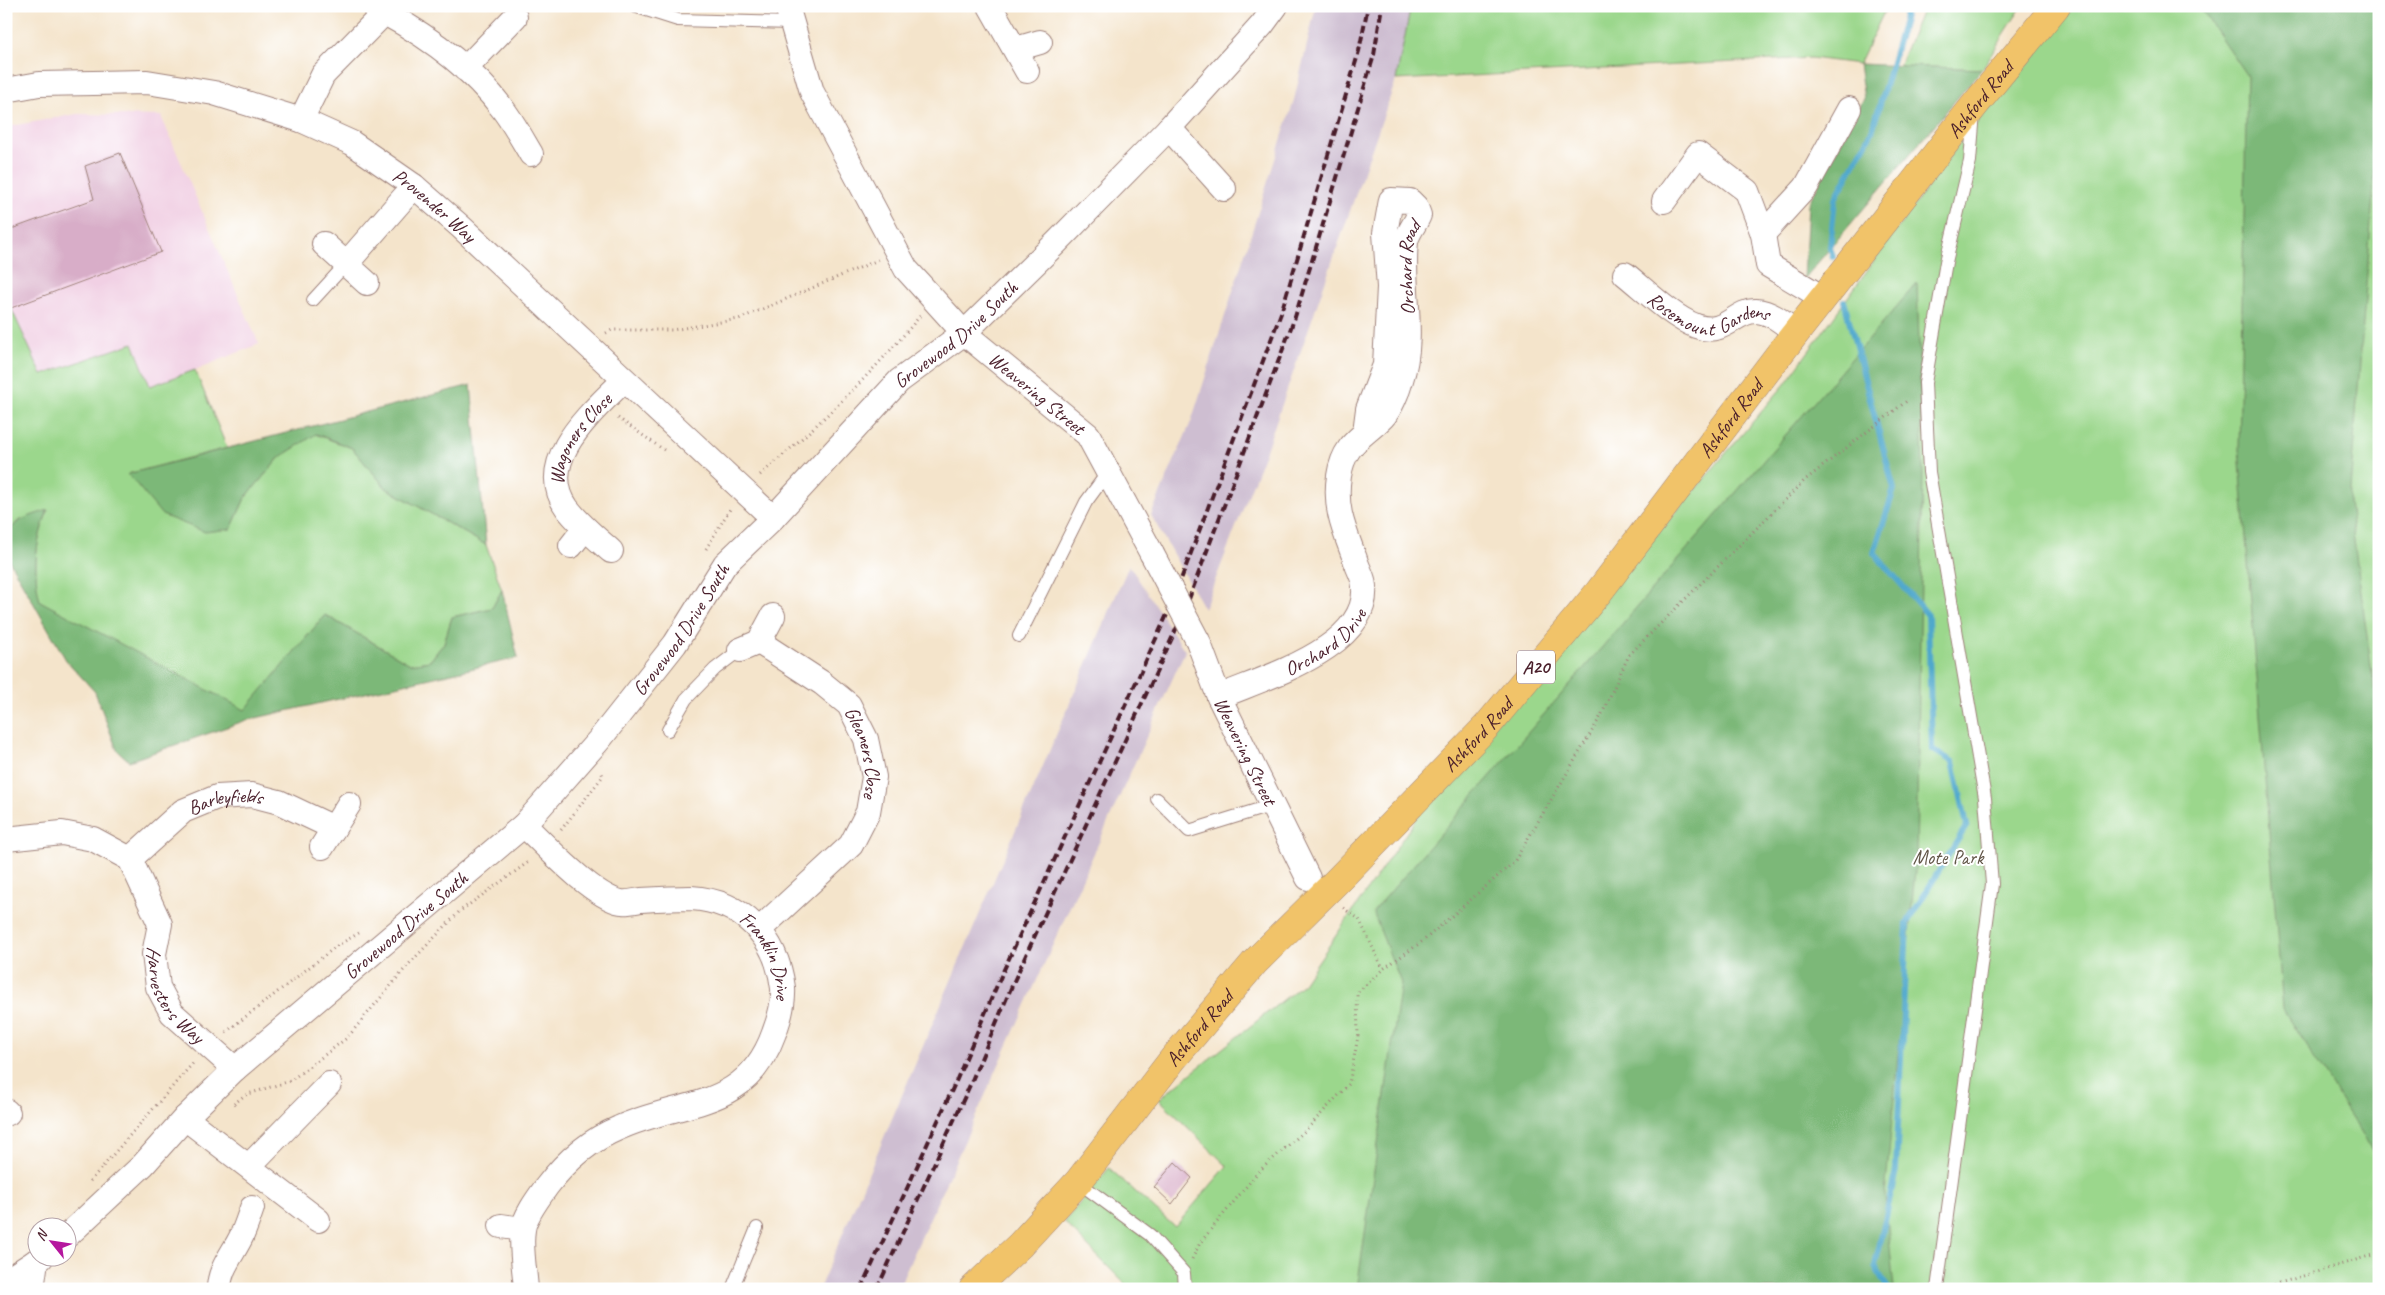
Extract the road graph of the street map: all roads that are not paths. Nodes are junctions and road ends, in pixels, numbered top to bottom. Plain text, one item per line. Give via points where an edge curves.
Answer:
1 (634, 6) edge
2 (990, 6) edge
3 (1276, 6) edge
4 (2056, 6) edge
5 (388, 10) edge
6 (789, 14) edge
7 (515, 17) dead end
8 (1040, 42) dead end
9 (1016, 49) junction
10 (465, 69) junction
11 (1027, 72) dead end
12 (6, 90) edge
13 (1974, 106) junction
14 (1850, 109) dead end
15 (301, 120) junction
16 (1169, 128) junction
17 (532, 154) dead end
18 (414, 186) junction
19 (1224, 188) dead end
20 (1664, 201) dead end
21 (1763, 234) junction
22 (324, 244) dead end
23 (346, 264) junction
24 (1625, 274) dead end
25 (367, 283) dead end
26 (1824, 298) junction
27 (313, 300) dead end
28 (964, 333) junction
29 (1796, 333) junction
30 (624, 380) junction
31 (1365, 432) junction
32 (1108, 472) junction
33 (773, 518) junction
34 (611, 551) dead end
35 (773, 616) dead end
36 (1019, 636) dead end
37 (749, 646) junction
38 (1219, 696) junction
39 (668, 730) dead end
40 (1157, 799) dead end
41 (349, 804) dead end
42 (1273, 805) junction
43 (524, 825) junction
44 (6, 839) edge
45 (130, 859) junction
46 (1308, 878) dead end
47 (760, 929) junction
48 (235, 1069) junction
49 (329, 1084) dead end
50 (186, 1118) junction
51 (249, 1166) junction
52 (1078, 1182) junction
53 (252, 1208) dead end
54 (318, 1220) dead end
55 (78, 1226) edge
56 (757, 1228) dead end
57 (28, 1266) edge
58 (36, 1268) edge
59 (6, 1278) edge
60 (32, 1289) edge
61 (219, 1289) edge
62 (526, 1289) edge
63 (732, 1289) edge
64 (973, 1289) edge
65 (1185, 1289) edge
66 (1937, 1289) edge

1 - 6 lane via 678,20
2 - 9 street
3 - 16 street, Grovewood Drive South
4 - 13 main road, Ashford Road / A20
5 - 10 street
5 - 15 street via 323,75
6 - 28 street, Weavering Street via 812,92 906,269
7 - 10 street
8 - 9 street
9 - 11 street
10 - 17 street via 502,108
12 - 15 street, Provender Way via 39,84 147,82 214,92
13 - 26 main road, Ashford Road / A20
13 - 66 lane via 1970,161 1946,262 1925,383 1929,472 1985,798 1992,884
14 - 21 street via 1806,187
15 - 18 street, Provender Way via 352,143
16 - 19 street
16 - 28 street, Grovewood Drive South
18 - 23 street
18 - 30 street, Provender Way
20 - 21 street via 1698,154 1747,192
21 - 26 street via 1768,265
22 - 23 street
23 - 25 street
23 - 27 lane
24 - 29 street, Rosemount Gardens via 1696,326 1714,329 1755,311 1779,319
26 - 29 main road, Ashford Road / A20
28 - 32 street, Weavering Street via 1088,435
28 - 33 street, Grovewood Drive South via 900,382
29 - 52 main road, Ashford Road / A20 via 1598,594 1487,726 1255,962 1173,1059
30 - 33 street, Provender Way
30 - 34 street, Wagoners Close via 587,418 564,448 557,468 558,486 578,537
31 - 31 street, Orchard Road via 1368,409 1385,365 1389,287 1385,233 1390,200 1410,201 1419,214 1406,240 1409,339 1401,381 1384,416
31 - 38 street, Orchard Drive via 1349,447 1340,467 1337,490 1338,516 1363,581 1362,604 1356,622 1337,641 1310,658
32 - 36 lane via 1086,502
32 - 38 street, Weavering Street, bridge via 1198,641
33 - 43 street, Grovewood Drive South via 725,564 675,644 593,747
35 - 37 street
37 - 39 lane via 716,669 686,699
37 - 47 street, Gleaners Close via 822,683 849,705 866,739 874,777 868,812 851,845
38 - 42 street, Weavering Street
40 - 42 lane via 1189,831
41 - 45 street, Barleyfields via 328,837 279,802 252,795 217,796 183,811
42 - 46 street, Weavering Street
43 - 47 street, Franklin Drive via 597,890 621,902 691,898 713,901
43 - 48 street, Grovewood Drive South
44 - 45 street via 62,833 93,839
45 - 48 street, Harvesters Way via 160,924 154,954 158,987 172,1013
47 - 62 street, Franklin Drive via 777,957 783,990 779,1018 769,1048 753,1074 715,1099 619,1128 587,1146 561,1168 512,1228
48 - 50 street, Grovewood Drive South
49 - 51 street
50 - 51 street
50 - 55 street, Grovewood Drive South via 143,1165
51 - 54 street
52 - 64 main road, Ashford Road / A20 via 1020,1245
52 - 65 lane via 1150,1235 1184,1273
53 - 61 street via 242,1235 227,1260
56 - 63 lane
57 - 59 street
58 - 60 street

